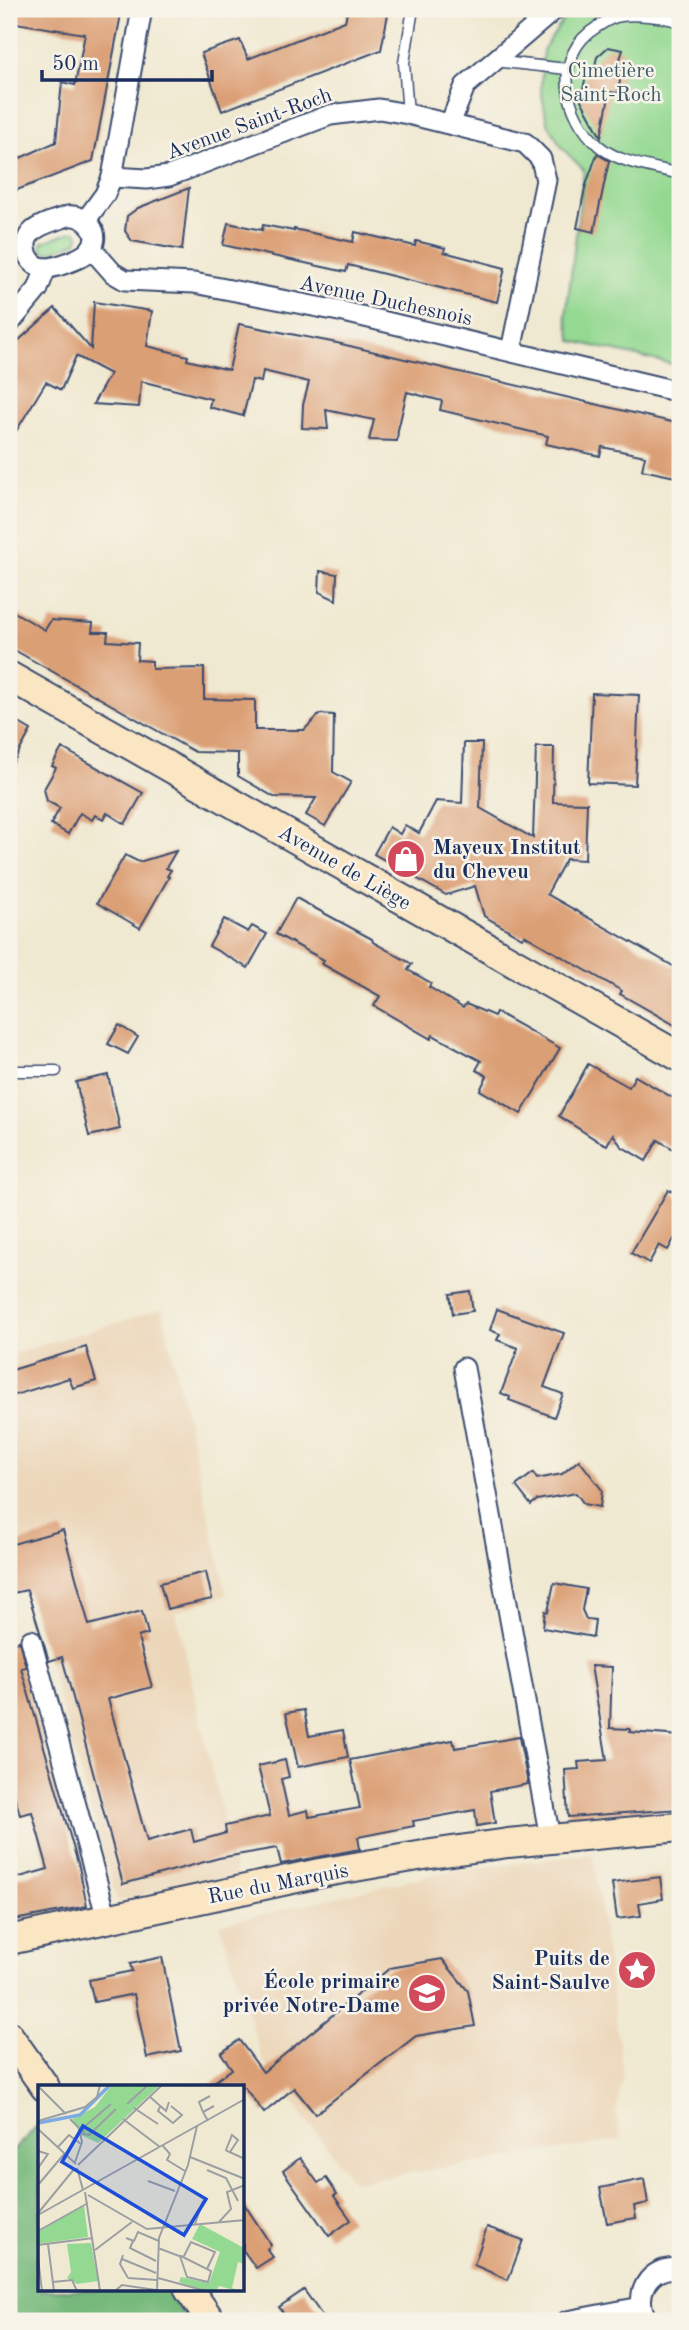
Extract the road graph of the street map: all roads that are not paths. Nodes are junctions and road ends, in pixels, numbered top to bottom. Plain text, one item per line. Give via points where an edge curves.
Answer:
1 (142, 9) edge
2 (413, 9) edge
3 (555, 9) edge
4 (680, 22) edge
5 (493, 61) junction
6 (567, 69) junction
7 (408, 114) junction
8 (450, 124) junction
9 (680, 174) edge
10 (112, 177) junction
11 (86, 220) junction
12 (17, 248) edge
13 (91, 248) junction
14 (46, 268) junction
15 (9, 324) edge
16 (511, 351) junction
17 (680, 392) edge
18 (9, 676) edge
19 (680, 1057) edge
20 (9, 1071) edge
21 (56, 1071) dead end
22 (464, 1368) dead end
23 (31, 1640) dead end
24 (680, 1827) edge
25 (550, 1838) junction
26 (107, 1919) junction
27 (9, 1940) edge
28 (9, 2036) edge
29 (44, 2085) edge
30 (680, 2269) edge
31 (190, 2292) edge
32 (644, 2314) edge
33 (211, 2321) edge
34 (567, 2321) edge

1 - 10 street
2 - 7 lane via 404,63
3 - 5 street
4 - 6 lane via 622,16 607,20 581,39
5 - 6 lane
5 - 8 street via 465,86
6 - 9 lane via 572,107 598,145 614,156
7 - 8 street, Avenue Saint-Roch
7 - 10 street, Avenue Saint-Roch via 344,112 169,176
8 - 16 street, Avenue Saint-Roch via 525,143 544,166 546,180
10 - 11 street
11 - 12 street via 72,216 39,227
11 - 13 street via 94,233
12 - 14 street
13 - 14 street via 82,256
13 - 16 street, Avenue Duchesnois via 125,280 194,283
14 - 15 street via 38,289
16 - 17 street, Avenue Duchesnois
18 - 19 main road, Avenue de Liège
20 - 21 lane
22 - 25 street
23 - 26 street
24 - 25 main road, Rue du Marquis
25 - 26 main road, Rue du Marquis via 320,1873
26 - 27 main road, Rue du Marquis
28 - 29 main road
30 - 32 street via 652,2276 642,2290
31 - 33 main road
32 - 34 street

